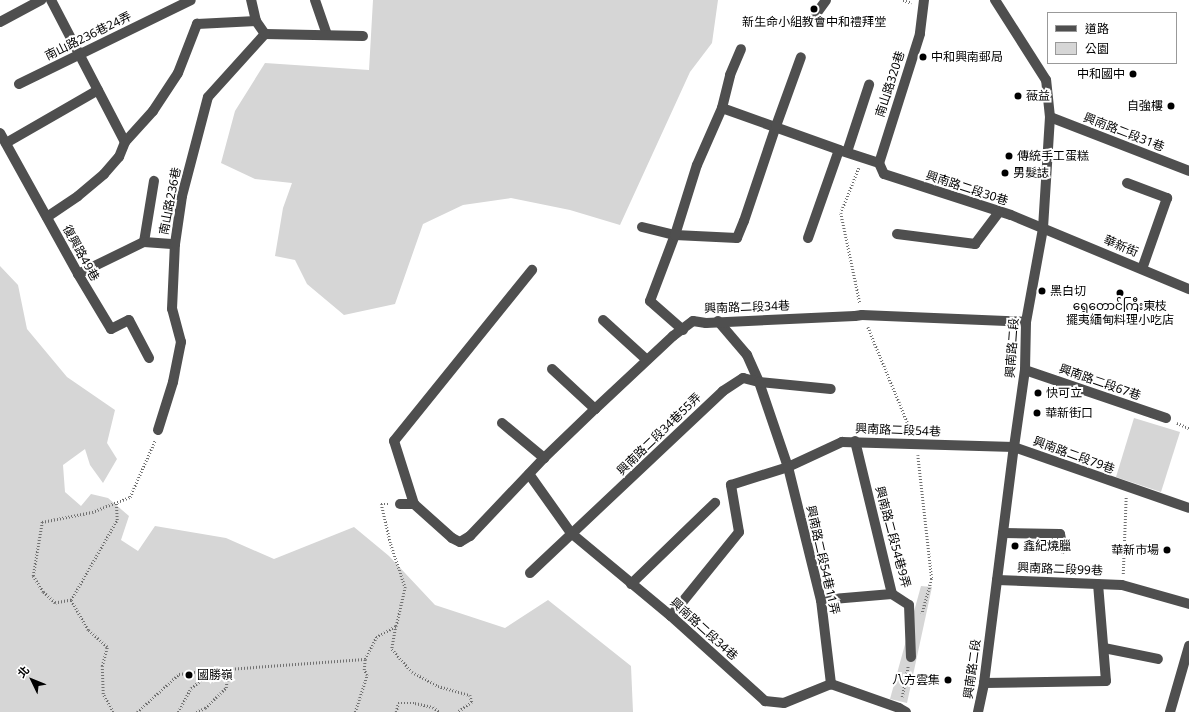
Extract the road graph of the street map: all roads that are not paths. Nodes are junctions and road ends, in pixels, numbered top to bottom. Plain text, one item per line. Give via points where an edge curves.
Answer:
1 (41, 0) edge
2 (51, 0) edge
3 (191, 0) edge
4 (250, 0) edge
5 (315, 0) edge
6 (826, 0) edge
7 (924, 0) edge
8 (995, 0) edge
9 (816, 14) dead end
10 (256, 21) junction
11 (0, 22) edge
12 (265, 34) junction
13 (327, 35) junction
14 (362, 36) dead end
15 (741, 49) dead end
16 (79, 54) junction
17 (801, 57) dead end
18 (19, 84) dead end
19 (869, 85) dead end
20 (98, 90) junction
21 (722, 108) junction
22 (1050, 117) junction
23 (776, 126) junction
24 (0, 133) edge
25 (125, 142) junction
26 (6, 143) junction
27 (843, 151) junction
28 (879, 162) junction
29 (1189, 171) edge
30 (154, 181) dead end
31 (1127, 183) dead end
32 (999, 212) junction
33 (47, 218) junction
34 (642, 227) dead end
35 (1043, 228) junction
36 (897, 234) dead end
37 (675, 235) junction
38 (808, 238) dead end
39 (144, 242) junction
40 (175, 244) junction
41 (1142, 269) junction
42 (532, 270) dead end
43 (78, 274) junction
44 (1189, 289) edge
45 (603, 320) dead end
46 (718, 321) junction
47 (1026, 322) junction
48 (683, 330) junction
49 (149, 358) dead end
50 (648, 360) junction
51 (552, 369) dead end
52 (1025, 370) junction
53 (759, 382) junction
54 (831, 389) dead end
55 (595, 409) junction
56 (1166, 418) dead end
57 (502, 423) dead end
58 (158, 430) road end
59 (856, 441) junction
60 (1014, 447) junction
61 (544, 458) junction
62 (788, 467) junction
63 (529, 474) junction
64 (715, 503) dead end
65 (400, 504) dead end
66 (414, 504) junction
67 (1189, 508) edge
68 (571, 533) junction
69 (1003, 533) junction
70 (1063, 549) dead end
71 (530, 573) dead end
72 (997, 580) junction
73 (631, 584) junction
74 (1098, 584) junction
75 (892, 594) junction
76 (821, 600) junction
77 (1189, 604) edge
78 (671, 616) junction
79 (1189, 646) edge
80 (1104, 648) junction
81 (911, 657) road end
82 (1158, 659) dead end
83 (984, 683) junction
84 (831, 684) junction
85 (903, 710) edge
86 (978, 712) edge
87 (1170, 712) edge

1 - 11 street
2 - 16 street
3 - 16 street, 南山路236巷24弄
4 - 10 street
5 - 13 street
6 - 9 street
7 - 28 street, 南山路320巷 via 920,34
8 - 22 street, 興南路二段 via 1046,80
10 - 12 street
10 - 25 street via 197,24 178,73 153,111
12 - 13 street
12 - 40 street, 南山路236巷 via 208,97 182,196
13 - 14 street
15 - 21 street via 730,75
16 - 18 street, 南山路236巷24弄
16 - 20 street
17 - 23 street
19 - 27 street
20 - 25 street
20 - 26 street
21 - 23 street
21 - 37 street via 697,165
22 - 29 street, 興南路二段31巷
22 - 35 street, 興南路二段
23 - 27 street
23 - 37 street via 737,238
24 - 26 street, 復興路49巷
25 - 33 street via 119,157 104,174
26 - 33 street, 復興路49巷
27 - 28 street
27 - 38 street
28 - 32 street, 興南路二段30巷 via 884,174
30 - 39 street
31 - 41 street via 1167,198
32 - 35 street, 興南路二段30巷
32 - 36 street via 975,244
33 - 43 street, 復興路49巷
34 - 37 street
35 - 41 street, 華新街
35 - 47 street, 興南路二段
37 - 48 street via 650,301
39 - 40 street
39 - 43 street
40 - 58 street, 南山路236巷 via 172,309 181,342 173,382
41 - 44 street, 華新街
42 - 66 street via 394,441
43 - 49 street, 復興路49巷 via 111,329 129,320
45 - 50 street
46 - 47 street, 興南路二段34巷 via 862,314
46 - 48 street, 興南路二段34巷 via 693,322
46 - 53 street, 興南路二段54巷11弄 via 747,355
47 - 52 street, 興南路二段
48 - 50 street, 興南路二段34巷
50 - 55 street, 興南路二段34巷
51 - 55 street
52 - 56 street, 興南路二段67巷
52 - 60 street, 興南路二段
53 - 54 street, 興南路二段34巷55弄
53 - 62 street, 興南路二段54巷11弄
53 - 68 street, 興南路二段34巷55弄 via 743,378 723,391
55 - 61 street, 興南路二段34巷
57 - 61 street
59 - 60 street, 興南路二段54巷
59 - 62 street, 興南路二段54巷 via 842,442
59 - 75 street, 興南路二段54巷9弄
60 - 67 street, 興南路二段79巷
60 - 69 street, 興南路二段
61 - 63 street, 興南路二段34巷
62 - 76 street, 興南路二段54巷11弄
62 - 78 street, 興南路二段54巷 via 731,485 739,532
63 - 66 street, 興南路二段34巷 via 470,536 460,542 452,538
63 - 68 street, 興南路二段34巷
64 - 73 street
65 - 66 street
68 - 71 street, 興南路二段34巷55弄
68 - 73 street, 興南路二段34巷
69 - 70 street via 1060,534
69 - 72 street, 興南路二段
72 - 74 street, 興南路二段99巷
72 - 83 street, 興南路二段
73 - 78 street, 興南路二段34巷
74 - 77 street, 興南路二段99巷 via 1122,585
74 - 80 street
75 - 76 street
75 - 81 street, 興南路二段54巷9弄 via 909,605
76 - 84 street, 興南路二段54巷11弄
78 - 84 street, 興南路二段34巷 via 765,701 784,703
79 - 87 street
80 - 82 street
80 - 83 street via 1106,681
83 - 86 street, 興南路二段
84 - 85 street

